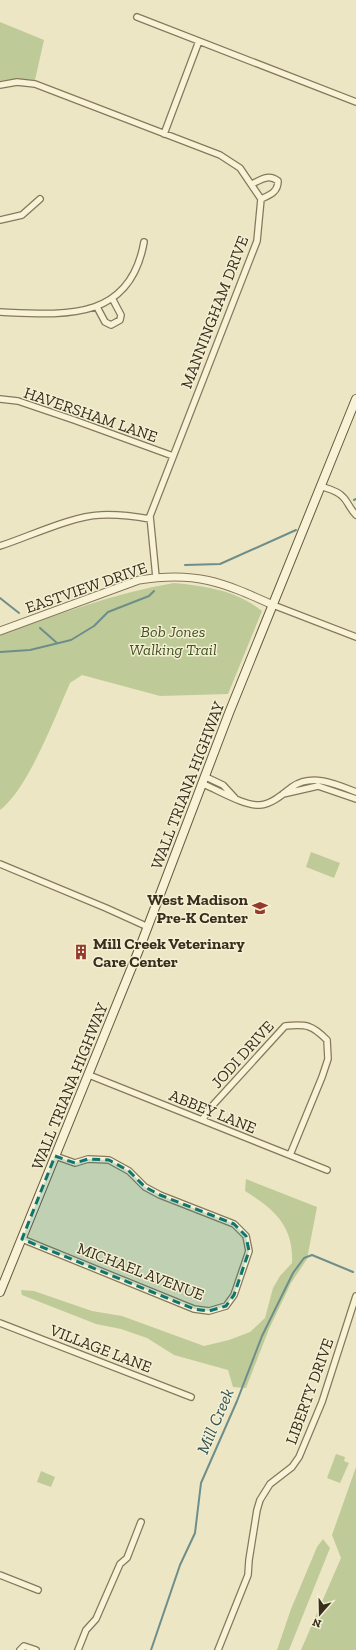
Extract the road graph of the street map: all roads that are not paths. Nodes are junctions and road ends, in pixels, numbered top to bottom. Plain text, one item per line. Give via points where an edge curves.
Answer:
1 (137, 17) dead end
2 (199, 41) junction
3 (0, 85) edge
4 (356, 102) edge
5 (164, 134) junction
6 (252, 184) junction
7 (261, 199) junction
8 (40, 200) dead end
9 (0, 220) edge
10 (144, 242) dead end
11 (112, 298) junction
12 (97, 307) junction
13 (0, 312) edge
14 (0, 399) edge
15 (356, 399) edge
16 (172, 456) junction
17 (320, 486) junction
18 (356, 515) edge
19 (150, 519) junction
20 (0, 546) edge
21 (156, 577) junction
22 (273, 605) junction
23 (0, 631) edge
24 (356, 636) edge
25 (204, 780) junction
26 (356, 792) edge
27 (283, 794) junction
28 (356, 799) edge
29 (0, 864) edge
30 (148, 927) junction
31 (89, 1075) junction
32 (202, 1120) junction
33 (290, 1155) junction
34 (55, 1156) junction
35 (327, 1170) dead end
36 (22, 1239) junction
37 (0, 1292) edge
38 (356, 1296) edge
39 (0, 1323) edge
40 (191, 1397) dead end
41 (141, 1522) dead end
42 (0, 1575) edge
43 (38, 1590) dead end
44 (20, 1650) edge
45 (36, 1650) edge
46 (78, 1650) edge
47 (218, 1650) edge

1 - 2 street
2 - 4 street
2 - 5 street
3 - 5 street via 17,82 35,84
5 - 6 street via 220,155 240,168
6 - 7 street
6 - 7 street via 267,177 278,181 278,187 274,192
7 - 16 street, MANNINGHAM DRIVE via 257,241
8 - 9 street via 22,215
10 - 11 street via 140,262 131,280
11 - 12 street
11 - 12 street via 121,315 116,323 111,325 105,322
12 - 13 street via 67,313
14 - 16 street, HAVERSHAM LANE via 18,402 74,420
15 - 17 main road, WALL TRIANA HIGHWAY
16 - 19 street, MANNINGHAM DRIVE
17 - 18 street via 336,491
17 - 22 main road, WALL TRIANA HIGHWAY
19 - 20 street via 118,515 81,518
19 - 21 street, MANNINGHAM DRIVE
21 - 22 street, EASTVIEW DRIVE via 176,575 210,579
21 - 23 street, EASTVIEW DRIVE via 139,580
22 - 24 street
22 - 25 main road, WALL TRIANA HIGHWAY
25 - 27 street via 224,785 236,798 250,804 261,805
25 - 30 main road, WALL TRIANA HIGHWAY
26 - 27 street via 320,780 293,786
27 - 28 street via 318,786
29 - 30 street
30 - 31 main road, WALL TRIANA HIGHWAY
31 - 32 street, ABBEY LANE
31 - 34 main road, WALL TRIANA HIGHWAY
32 - 33 street, ABBEY LANE
32 - 33 street, JODI DRIVE via 285,1026 300,1024 315,1028 327,1040 328,1058
33 - 35 street, ABBEY LANE
34 - 36 main road, WALL TRIANA HIGHWAY
34 - 36 street, MICHAEL AVENUE via 75,1163 88,1159 109,1160 129,1171 146,1187 160,1195 234,1224 246,1236 249,1251 234,1295 226,1306 209,1311 194,1309
36 - 37 main road, WALL TRIANA HIGHWAY
38 - 47 street, LIBERTY DRIVE via 322,1402 299,1457 292,1467 270,1484 260,1500 248,1575
39 - 40 street, VILLAGE LANE
41 - 46 street via 127,1558 120,1564 96,1619 86,1630
42 - 43 street
44 - 45 street via 24,1646

